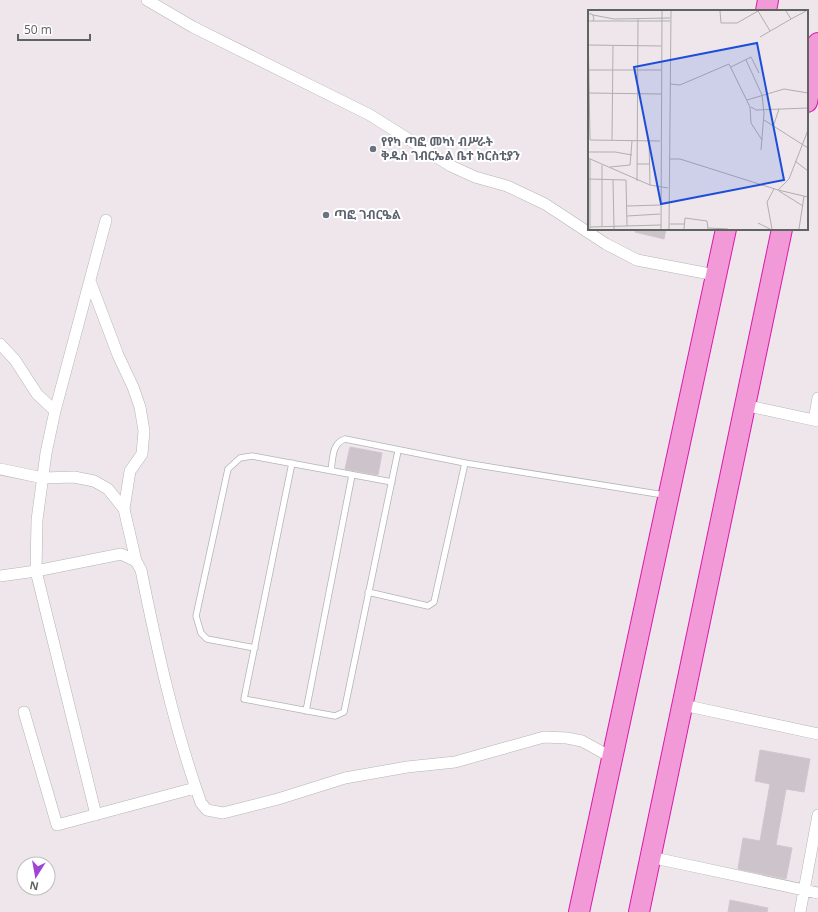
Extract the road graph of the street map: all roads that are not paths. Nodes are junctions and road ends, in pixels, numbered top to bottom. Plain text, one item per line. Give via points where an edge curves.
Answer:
1 (147, 0) edge
2 (768, 0) edge
3 (766, 10) edge
4 (818, 44) edge
5 (808, 97) edge
6 (808, 106) edge
7 (818, 109) edge
8 (106, 220) dead end
9 (726, 230) edge
10 (782, 230) edge
11 (715, 275) junction
12 (90, 281) junction
13 (2, 351) edge
14 (818, 398) edge
15 (744, 405) junction
16 (55, 411) junction
17 (816, 421) edge
18 (398, 450) junction
19 (292, 463) junction
20 (465, 463) junction
21 (0, 469) edge
22 (331, 470) junction
23 (352, 475) junction
24 (43, 478) junction
25 (392, 482) junction
26 (668, 496) junction
27 (124, 509) junction
28 (136, 561) junction
29 (36, 571) junction
30 (0, 576) edge
31 (368, 592) junction
32 (255, 648) junction
33 (683, 705) junction
34 (24, 712) dead end
35 (306, 712) junction
36 (818, 734) edge
37 (611, 758) junction
38 (195, 788) junction
39 (96, 815) junction
40 (818, 815) edge
41 (650, 858) junction
42 (804, 890) junction
43 (818, 893) edge
44 (579, 912) edge
45 (639, 912) edge
46 (800, 912) edge

1 - 11 street via 193,28 370,115 451,166 475,177 507,186 545,204 606,244 637,260
2 - 3 highway
4 - 5 highway
6 - 7 street
8 - 12 street
9 - 11 highway
10 - 15 highway
11 - 26 highway
12 - 16 street
12 - 27 street via 133,387 144,431 142,454 130,471
13 - 16 street via 15,360 37,394
14 - 17 street
15 - 17 street
15 - 33 highway
16 - 24 street
18 - 20 lane
18 - 22 lane via 345,438 339,440 335,446
18 - 25 lane
19 - 22 lane
19 - 32 lane
19 - 32 lane via 252,456 240,458 228,469 196,616 201,633 207,639
20 - 26 lane
20 - 31 lane via 434,602 428,606
21 - 24 street
22 - 23 lane
23 - 25 lane
23 - 35 lane
24 - 27 street via 74,477 94,481 108,489
24 - 29 street via 37,520
25 - 31 lane
26 - 37 highway
27 - 28 street
28 - 29 street via 121,554
28 - 38 street via 141,570 176,727
29 - 30 street
29 - 39 street
31 - 35 lane via 344,712 335,716
32 - 35 lane via 244,699
33 - 36 street
33 - 41 highway
34 - 39 street via 57,825
37 - 38 street via 582,741 544,737 455,762 345,778 222,813 207,810
37 - 44 highway
38 - 39 street
40 - 42 street
41 - 42 street
41 - 45 highway
42 - 43 street
42 - 46 street

